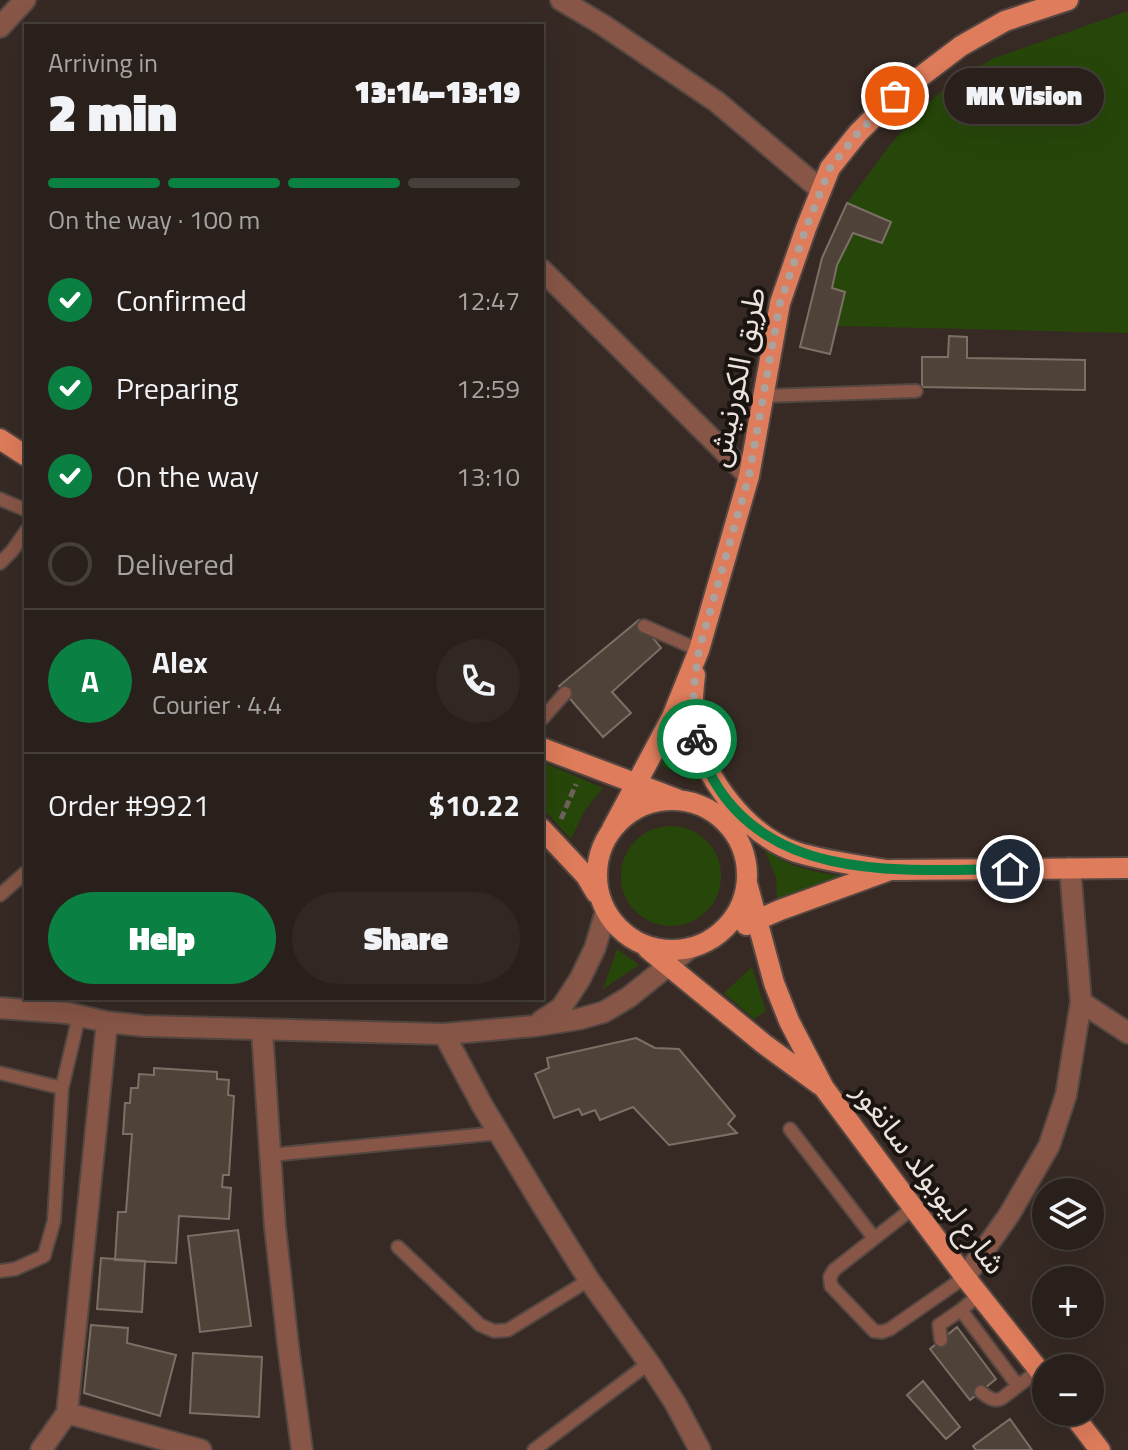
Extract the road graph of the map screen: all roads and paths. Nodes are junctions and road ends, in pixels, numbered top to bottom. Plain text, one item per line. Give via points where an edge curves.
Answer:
1 (25, 0) edge
2 (561, 0) edge
3 (1068, 0) edge
4 (0, 27) edge
5 (821, 190) junction
6 (544, 272) edge
7 (916, 391) dead end
8 (763, 396) junction
9 (0, 439) edge
10 (24, 455) edge
11 (749, 476) junction
12 (0, 499) edge
13 (24, 509) edge
14 (24, 534) edge
15 (0, 563) edge
16 (644, 626) dead end
17 (699, 650) junction
18 (565, 693) dead end
19 (544, 717) edge
20 (544, 749) edge
21 (584, 765) junction
22 (636, 784) junction
23 (685, 801) junction
24 (612, 829) junction
25 (547, 835) edge
26 (1070, 868) junction
27 (1128, 868) edge
28 (890, 870) junction
29 (24, 874) edge
30 (747, 883) junction
31 (0, 895) edge
32 (604, 908) junction
33 (756, 920) junction
34 (710, 940) junction
35 (641, 944) junction
36 (690, 948) junction
37 (669, 965) junction
38 (1081, 1002) junction
39 (0, 1008) edge
40 (79, 1016) junction
41 (107, 1022) junction
42 (534, 1026) junction
43 (262, 1030) junction
44 (1128, 1033) edge
45 (444, 1034) junction
46 (0, 1073) edge
47 (62, 1088) junction
48 (824, 1088) junction
49 (790, 1129) dead end
50 (499, 1133) junction
51 (270, 1155) junction
52 (913, 1208) junction
53 (874, 1238) junction
54 (398, 1247) dead end
55 (0, 1271) edge
56 (965, 1277) junction
57 (589, 1280) junction
58 (979, 1295) junction
59 (961, 1310) junction
60 (941, 1340) dead end
61 (1032, 1360) edge
62 (649, 1363) junction
63 (1032, 1379) edge
64 (1018, 1386) junction
65 (981, 1392) dead end
66 (67, 1413) junction
67 (1082, 1426) edge
68 (41, 1450) edge
69 (201, 1450) edge
70 (302, 1450) edge
71 (534, 1450) edge
72 (700, 1450) edge
73 (1100, 1450) edge

1 - 4 street
2 - 5 street via 717,102
3 - 5 main road, طريق الكورنيش via 1005,21 906,88 858,133 830,168
5 - 8 main road, طريق الكورنيش via 780,303
6 - 11 street
7 - 8 lane
8 - 11 main road, طريق الكورنيش
9 - 10 main road
11 - 17 main road, طريق الكورنيش
12 - 13 lane
14 - 15 lane
16 - 17 lane
17 - 22 main road, طريق الكورنيش via 672,717
17 - 28 main road via 694,731 725,798 764,834 793,851
18 - 19 lane
20 - 21 main road
21 - 22 main road
21 - 25 path
22 - 23 main road
22 - 24 main road, طريق الكورنيش
23 - 24 main road via 647,804
23 - 30 main road via 703,807 732,830 747,864
24 - 32 main road via 597,866
25 - 32 main road via 586,876
26 - 27 main road
26 - 28 main road
26 - 38 street
28 - 33 main road
29 - 31 lane
30 - 33 main road, شارع ليوبولد سانغور
30 - 34 main road via 728,926
32 - 35 main road via 623,933
32 - 42 street via 595,948 580,979 561,1008
33 - 34 main road
33 - 48 main road, شارع ليوبولد سانغور via 789,1021
34 - 36 main road
35 - 36 main road via 662,950
35 - 37 main road, شارع ليوبولد سانغور
36 - 37 street
37 - 42 street via 604,1012
37 - 48 main road, شارع ليوبولد سانغور
38 - 44 street
38 - 56 street via 1066,1095 1049,1146
39 - 40 street
40 - 41 street
40 - 47 lane
41 - 43 street
41 - 66 street
42 - 45 street
43 - 45 street
43 - 51 street
45 - 50 street
46 - 47 lane
47 - 55 lane via 54,1221 44,1256
48 - 52 main road, شارع ليوبولد سانغور
49 - 53 lane
50 - 51 lane
50 - 57 street
51 - 70 street
52 - 53 lane
52 - 56 main road, شارع ليوبولد سانغور
53 - 56 lane via 830,1277 831,1286 874,1331 890,1329
54 - 57 lane via 480,1325 494,1331 508,1330
56 - 58 main road, شارع ليوبولد سانغور
57 - 62 street
58 - 59 lane
58 - 61 main road, شارع ليوبولد سانغور
59 - 60 lane via 939,1325
59 - 64 lane
62 - 71 lane
62 - 72 street
63 - 64 lane
64 - 65 lane via 998,1400
66 - 68 street
66 - 69 street
67 - 73 main road

